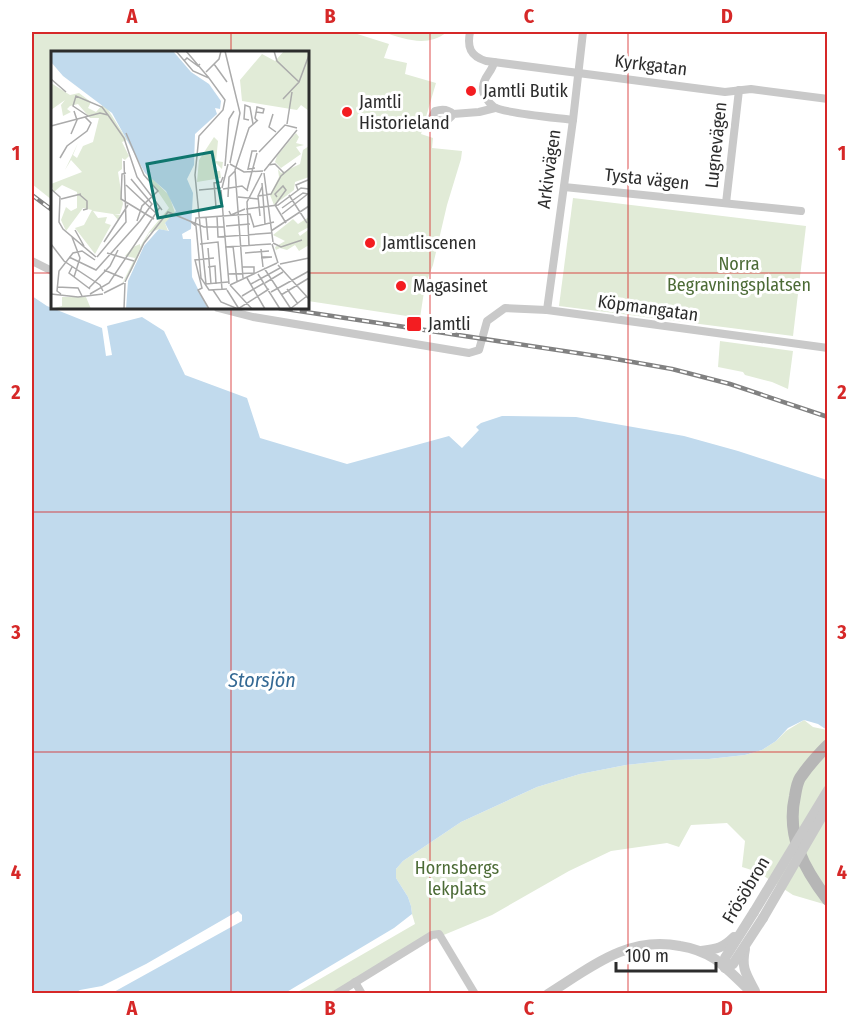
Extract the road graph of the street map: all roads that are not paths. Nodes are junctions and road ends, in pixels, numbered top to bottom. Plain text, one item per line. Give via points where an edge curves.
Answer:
1 (470, 32) edge
2 (583, 32) edge
3 (494, 62) junction
4 (578, 73) junction
5 (739, 90) junction
6 (828, 99) edge
7 (495, 108) junction
8 (453, 114) dead end
9 (573, 120) junction
10 (564, 187) junction
11 (726, 203) junction
12 (801, 211) dead end
13 (32, 261) edge
14 (51, 270) edge
15 (222, 309) edge
16 (547, 310) junction
17 (828, 348) edge
18 (828, 745) edge
19 (828, 790) edge
20 (828, 806) edge
21 (828, 900) edge
22 (758, 915) junction
23 (744, 927) junction
24 (747, 943) junction
25 (699, 951) junction
26 (725, 968) junction
27 (355, 982) junction
28 (336, 993) edge
29 (362, 993) edge
30 (476, 993) edge
31 (548, 993) edge
32 (755, 993) edge

1 - 3 street, Kyrkgatan via 473,54
2 - 4 street, Arkivvägen
3 - 4 street, Kyrkgatan
3 - 7 street via 482,88 485,99
4 - 5 street, Kyrkgatan via 725,92
4 - 9 street, Arkivvägen
5 - 6 street, Kyrkgatan
5 - 11 street, Lugnevägen
7 - 8 street
7 - 9 street
9 - 10 street, Arkivvägen
10 - 11 street, Tysta vägen
10 - 16 street, Arkivvägen
11 - 12 street, Tysta vägen
13 - 14 street
15 - 16 street, Köpmangatan via 469,353 479,350 485,325 505,308
16 - 17 street, Köpmangatan
18 - 21 main road via 799,780 792,819 796,848
19 - 22 street, Frösöbron, bridge
20 - 22 street, Frösöbron, bridge
22 - 23 street, Frösöbron
22 - 24 street, Frösöbron
23 - 25 street via 725,945
23 - 26 street, Frösöbron via 725,958
24 - 26 street, Frösöbron
24 - 32 street via 742,962
25 - 26 street
25 - 31 street via 671,944 633,947 608,956
26 - 32 street
27 - 28 street
27 - 29 street
27 - 30 street via 439,934

